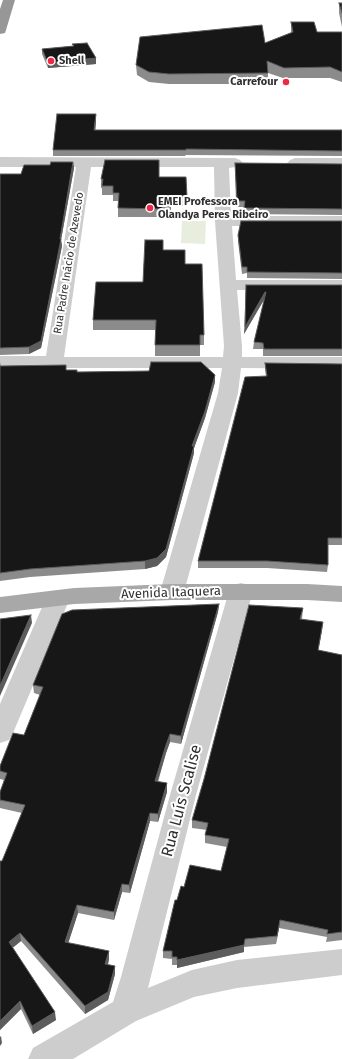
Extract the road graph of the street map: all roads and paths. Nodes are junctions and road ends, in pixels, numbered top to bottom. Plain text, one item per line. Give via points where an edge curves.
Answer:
1 (9, 0) edge
2 (0, 30) edge
3 (0, 162) edge
4 (84, 163) junction
5 (221, 163) junction
6 (253, 163) edge
7 (342, 163) edge
8 (282, 164) edge
9 (223, 221) junction
10 (342, 221) edge
11 (229, 285) junction
12 (342, 285) edge
13 (0, 362) edge
14 (54, 363) junction
15 (232, 363) junction
16 (342, 363) edge
17 (241, 591) junction
18 (172, 592) junction
19 (342, 594) edge
20 (58, 598) junction
21 (0, 605) edge
22 (0, 733) edge
23 (342, 962) edge
24 (125, 1011) junction
25 (44, 1059) edge

1 - 2 highway
3 - 4 street
4 - 5 street
4 - 14 street, Rua Padre Inácio de Azevedo
5 - 6 street
5 - 9 street
7 - 8 street
9 - 10 street
9 - 11 street
11 - 12 street
11 - 15 street
13 - 14 street
14 - 15 street
15 - 16 street
15 - 18 street via 228,393
17 - 18 main road, Avenida Itaquera
17 - 19 main road, Avenida Itaquera
17 - 24 street, Rua Luís Scalise
18 - 20 main road, Avenida Itaquera
20 - 21 main road, Avenida Itaquera
20 - 22 street
23 - 24 street via 237,974 192,984
24 - 25 street

